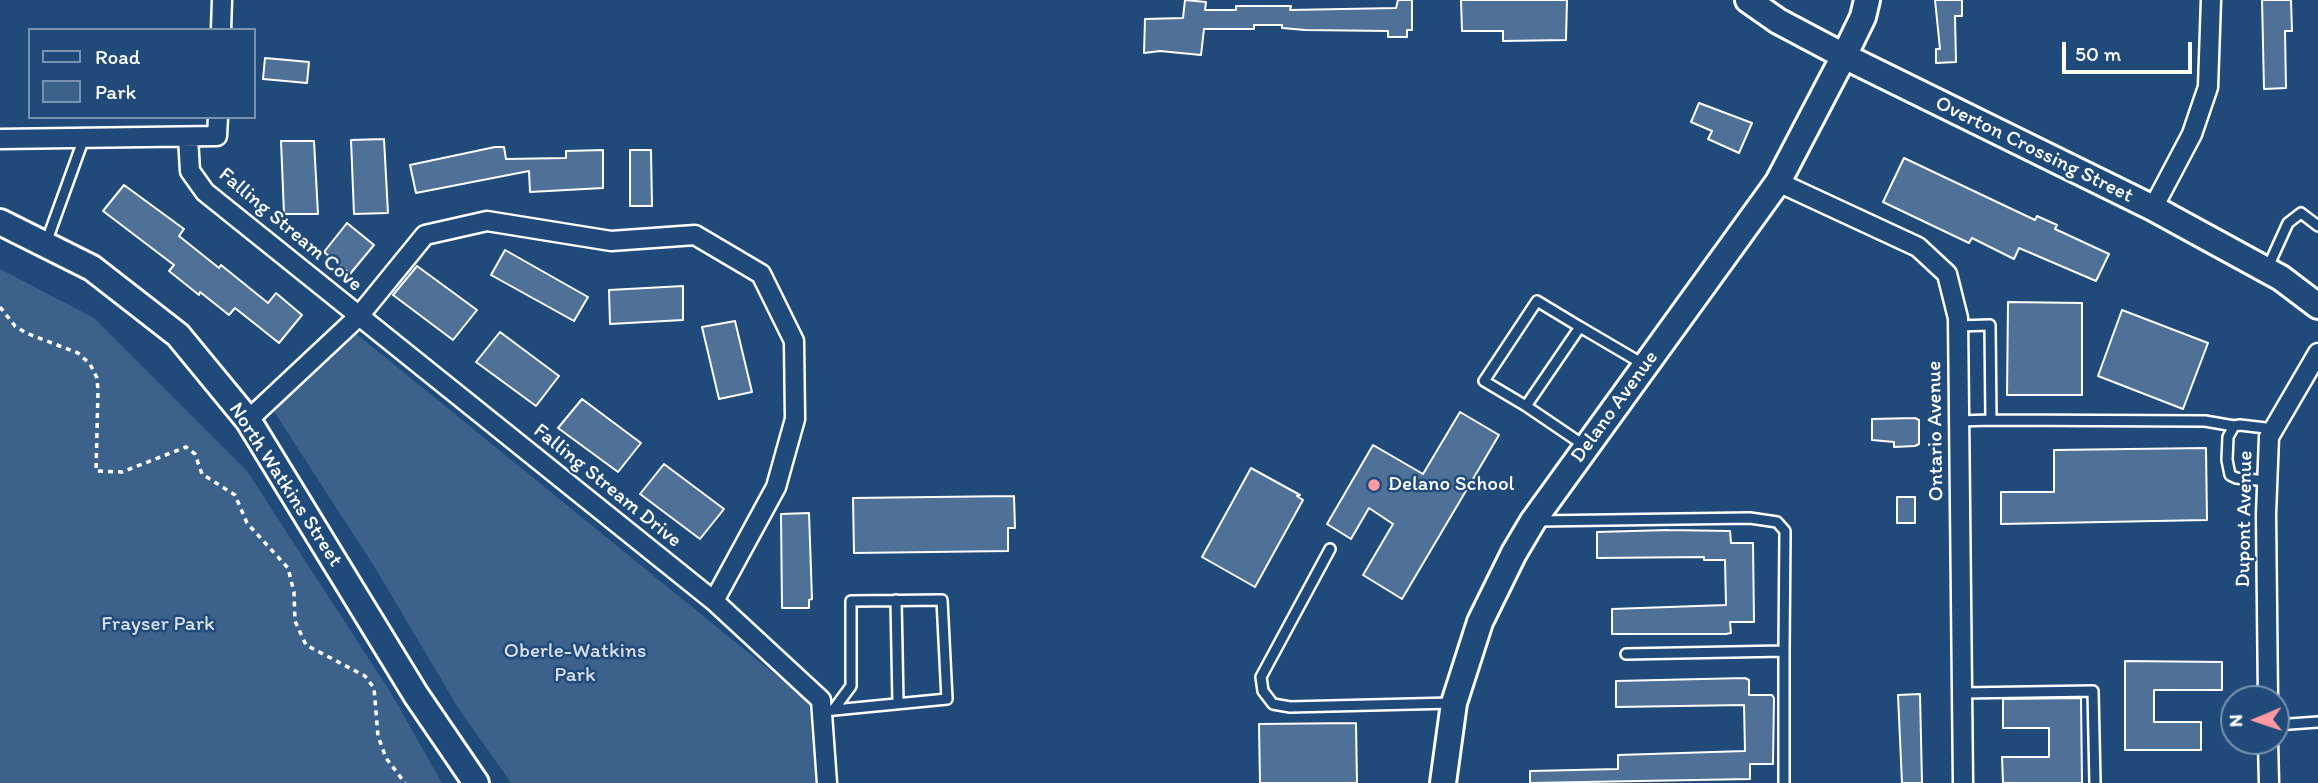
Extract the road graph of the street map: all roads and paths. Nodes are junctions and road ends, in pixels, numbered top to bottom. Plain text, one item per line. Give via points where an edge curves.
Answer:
1 (222, 0) edge
2 (1748, 0) edge
3 (1867, 0) edge
4 (2211, 0) edge
5 (221, 28) edge
6 (1844, 56) junction
7 (218, 119) edge
8 (188, 137) junction
9 (84, 138) junction
10 (0, 139) edge
11 (1778, 182) junction
12 (2153, 208) junction
13 (0, 222) edge
14 (2318, 226) edge
15 (46, 245) junction
16 (2266, 271) junction
17 (2318, 306) edge
18 (0, 307) edge
19 (359, 316) junction
20 (1958, 326) junction
21 (1580, 327) junction
22 (2318, 353) edge
23 (1645, 365) junction
24 (1526, 406) junction
25 (248, 420) junction
26 (1959, 421) junction
27 (1991, 421) junction
28 (2234, 426) junction
29 (2274, 429) junction
30 (1587, 447) junction
31 (2267, 481) junction
32 (1533, 521) junction
33 (1330, 549) dead end
34 (896, 600) junction
35 (714, 601) junction
36 (1784, 651) junction
37 (1626, 654) dead end
38 (2268, 685) edge
39 (1962, 693) junction
40 (898, 703) junction
41 (1454, 703) junction
42 (826, 707) junction
43 (2318, 722) edge
44 (2290, 724) edge
45 (2268, 755) edge
46 (405, 783) edge
47 (476, 783) edge
48 (827, 783) edge
49 (1443, 783) edge
50 (1784, 783) edge
51 (1963, 783) edge
52 (2095, 783) edge
53 (2269, 783) edge

1 - 5 street
2 - 6 main road, Overton Crossing Street
3 - 6 main road, Delano Avenue
4 - 12 street via 2208,87 2192,134
6 - 11 main road, Delano Avenue
6 - 12 main road, Overton Crossing Street
7 - 8 street via 218,136
8 - 9 street
8 - 19 street, Falling Stream Cove via 190,171 205,192
9 - 10 street
9 - 15 lane
11 - 20 street, Ontario Avenue via 1918,247 1947,274
11 - 23 main road, Delano Avenue
12 - 16 main road, Overton Crossing Street
13 - 15 main road, North Watkins Street
14 - 16 lane via 2301,213 2288,223
15 - 25 main road, North Watkins Street via 92,268 178,335
16 - 17 main road, Overton Crossing Street
18 - 46 path via 26,333 78,352 90,364 99,391 96,471 122,472 186,447 195,454 202,474 235,495 247,523 288,568 295,621 306,645 365,676 374,688 378,736 386,758
19 - 25 street
19 - 35 street, Falling Stream Drive
19 - 35 street via 425,234 487,221 611,241 695,236 761,274 794,341 795,419 776,487
20 - 26 street, Ontario Avenue
20 - 27 lane via 1990,325
21 - 23 lane
21 - 24 lane
21 - 24 lane via 1537,301 1484,381
22 - 29 street, Dupont Avenue
23 - 30 main road, Delano Avenue
24 - 30 lane
25 - 47 main road, North Watkins Street via 416,695
26 - 27 lane
26 - 39 street, Ontario Avenue
27 - 28 lane via 2206,421
28 - 29 lane
28 - 31 lane via 2228,443 2230,475
29 - 31 street, Dupont Avenue via 2269,438
30 - 32 main road, Delano Avenue
31 - 38 street, Dupont Avenue
32 - 36 lane via 1777,522 1785,531
32 - 41 main road, Delano Avenue via 1480,622
33 - 41 lane via 1261,677 1263,691 1273,704
34 - 40 lane
34 - 40 lane via 942,600 947,699
34 - 42 lane via 851,601 851,687
35 - 42 street, Falling Stream Drive
36 - 37 lane
36 - 50 lane
39 - 51 street, Ontario Avenue
39 - 52 lane via 2093,691
40 - 42 lane
41 - 49 main road, Delano Avenue
42 - 48 street
43 - 44 lane
45 - 53 street

